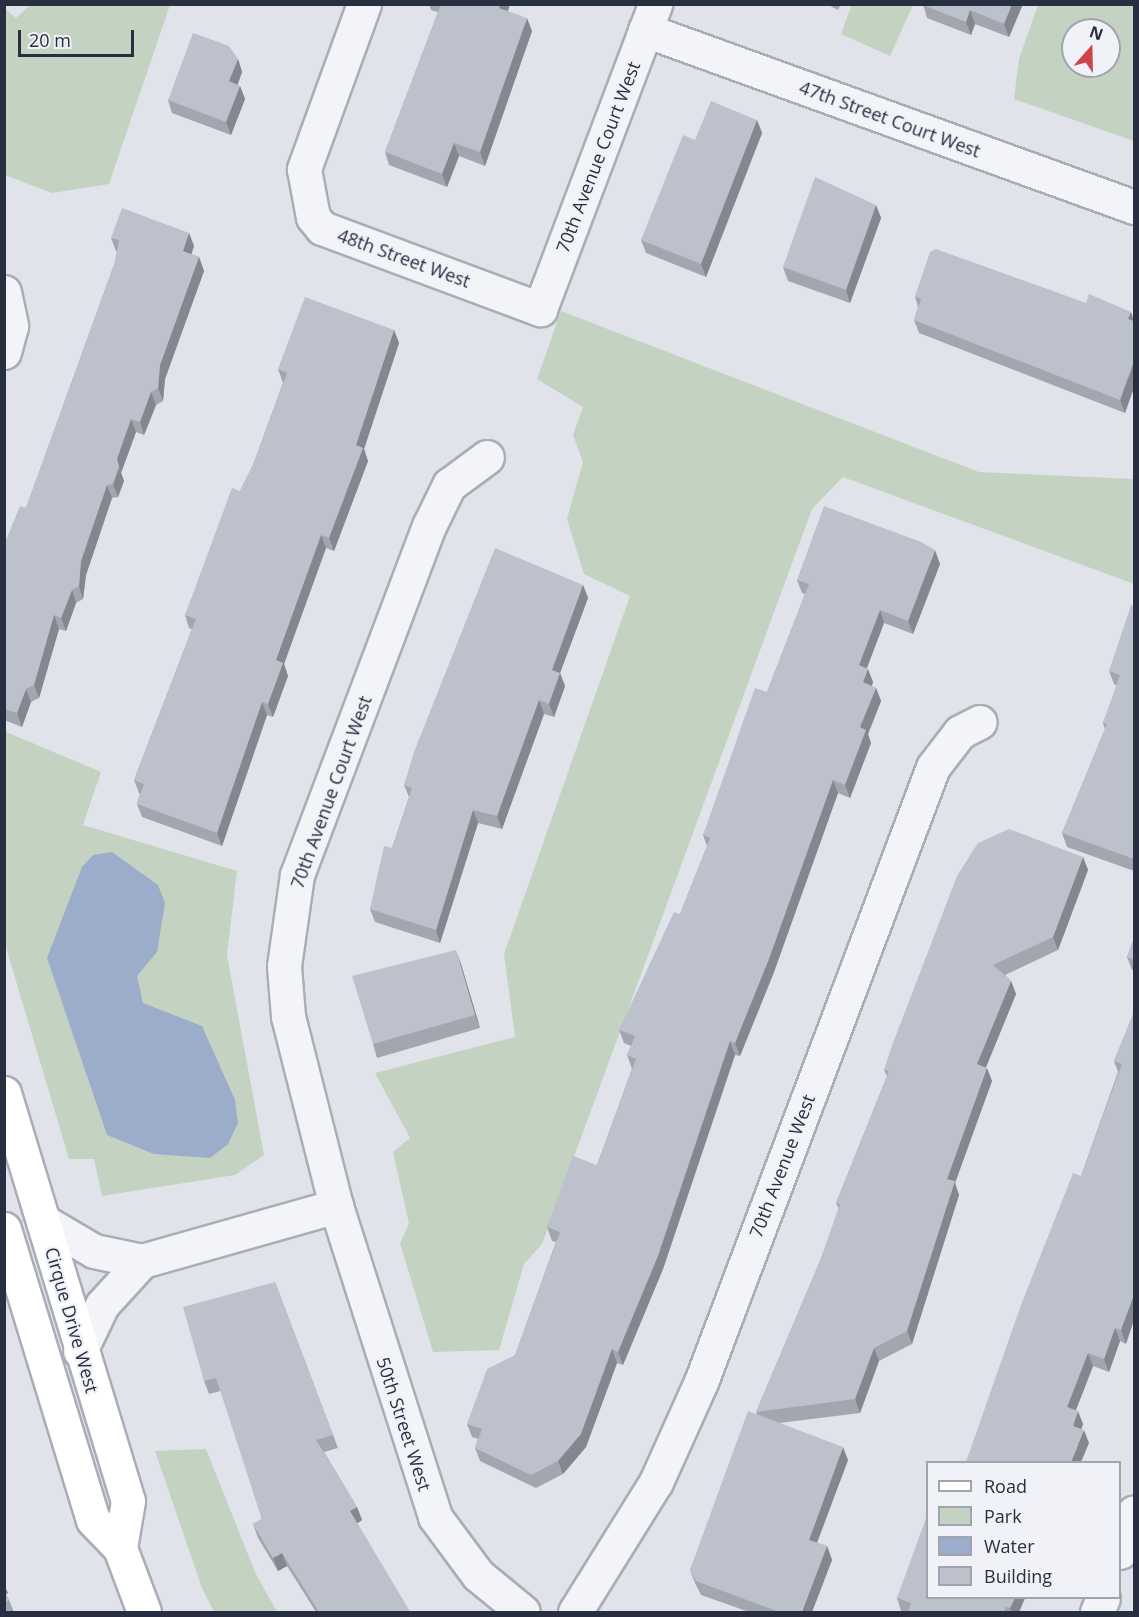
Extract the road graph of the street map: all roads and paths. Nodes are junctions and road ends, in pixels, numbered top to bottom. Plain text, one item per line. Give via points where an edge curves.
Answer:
1 (364, 4) edge
2 (650, 17) edge
3 (1134, 207) edge
4 (4, 292) edge
5 (540, 309) joint
6 (4, 352) edge
7 (487, 457) dead end
8 (980, 722) dead end
9 (4, 1093) edge
10 (336, 1206) junction
11 (43, 1221) junction
12 (4, 1229) edge
13 (142, 1261) junction
14 (80, 1351) junction
15 (1134, 1512) edge
16 (1121, 1547) edge
17 (120, 1548) junction
18 (144, 1612) edge
19 (523, 1612) edge
20 (575, 1612) edge

1 - 5 street, 48th Street West via 304,169 313,217 322,228
2 - 3 street, 47th Street Court West
2 - 5 street, 70th Avenue Court West
4 - 6 street via 11,326
7 - 10 street, 70th Avenue Court West via 449,485 429,526 297,875 284,966 288,1016
8 - 20 street, 70th Avenue West via 960,732 933,766 681,1430 656,1482
9 - 11 main road, Cirque Drive West
10 - 13 street
10 - 19 street, 50th Street West via 435,1517 478,1575
11 - 13 street via 94,1251
11 - 14 main road, Cirque Drive West
12 - 17 main road via 93,1520
13 - 14 street via 102,1305
14 - 17 main road, Cirque Drive West via 128,1501
15 - 16 street
17 - 18 main road

